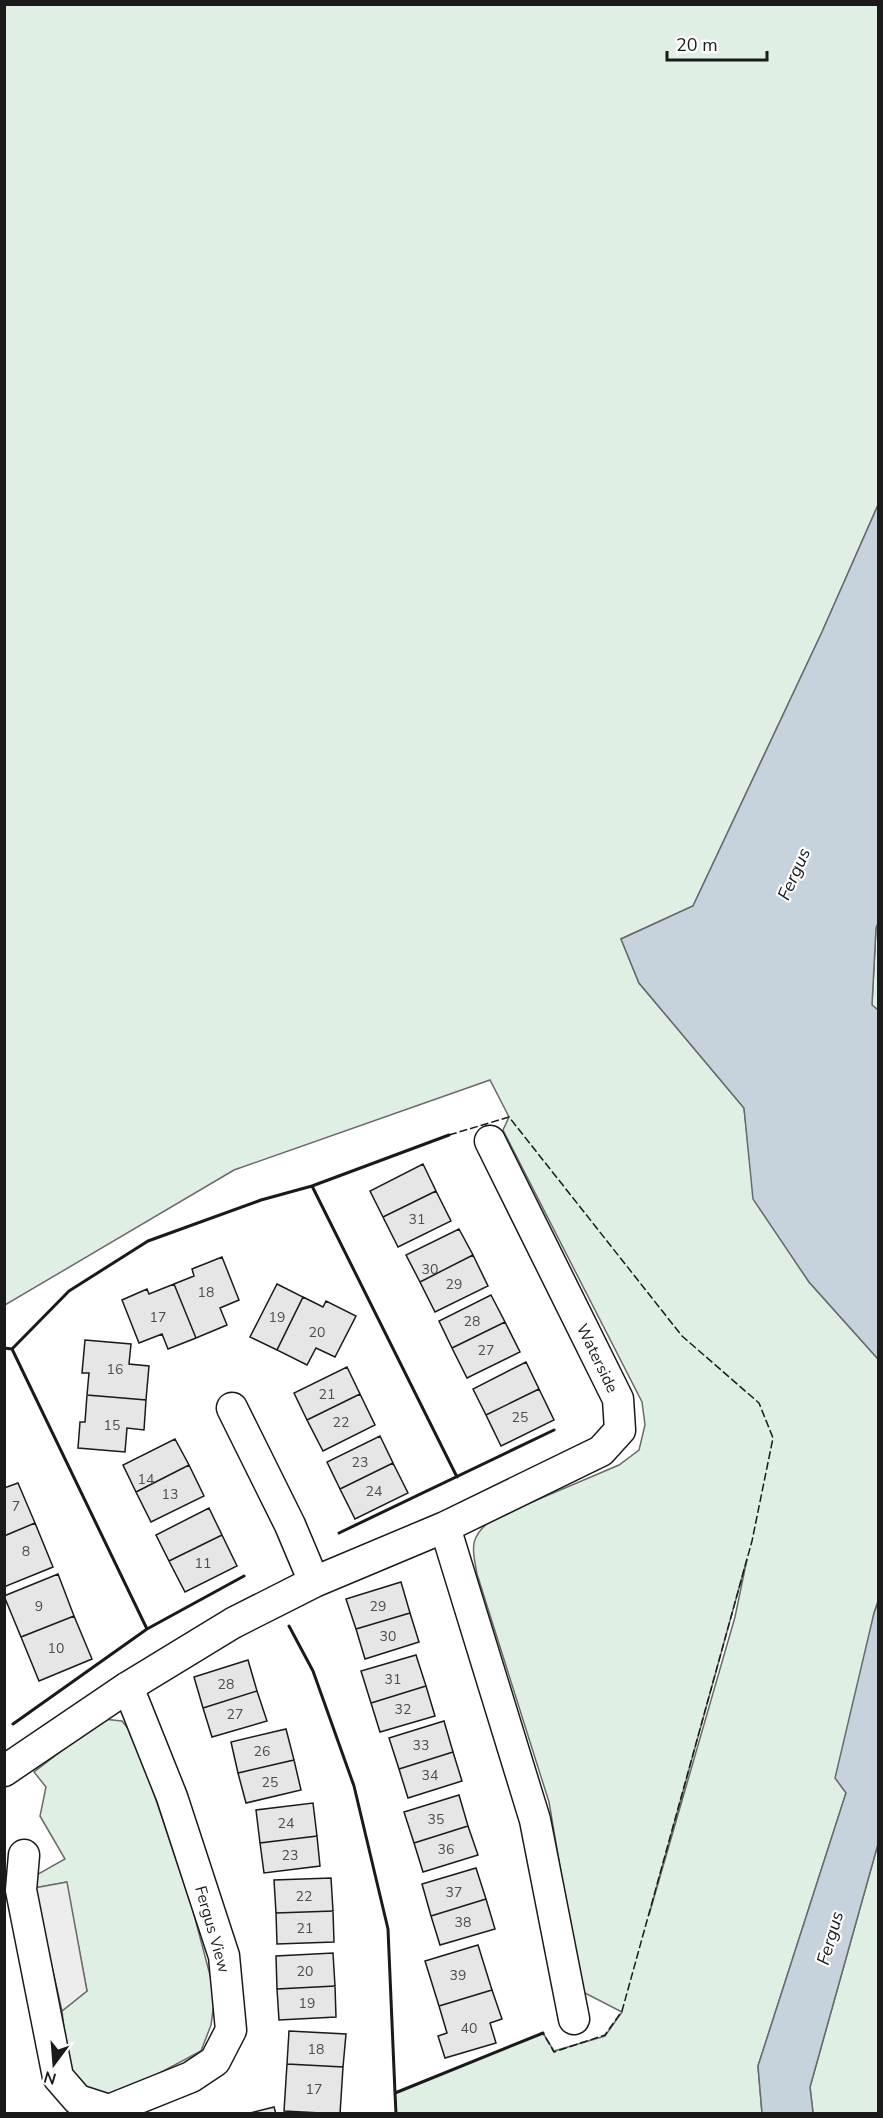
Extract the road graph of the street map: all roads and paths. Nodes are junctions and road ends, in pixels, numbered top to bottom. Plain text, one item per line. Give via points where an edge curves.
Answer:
1 (490, 1141) dead end
2 (232, 1408) dead end
3 (445, 1527) junction
4 (314, 1582) junction
5 (128, 1687) junction
6 (4, 1771) edge
7 (24, 1855) dead end
8 (574, 2019) dead end

1 - 3 street, Waterside via 618,1399 620,1430 601,1451
2 - 4 street
3 - 4 street, Waterside
3 - 8 street via 535,1820
4 - 5 street, Waterside via 233,1623
5 - 6 street, Waterside
5 - 7 street, Fergus View via 172,1797 224,1956 231,2030 215,2061 191,2077 109,2110 78,2100 58,2077 21,1890

